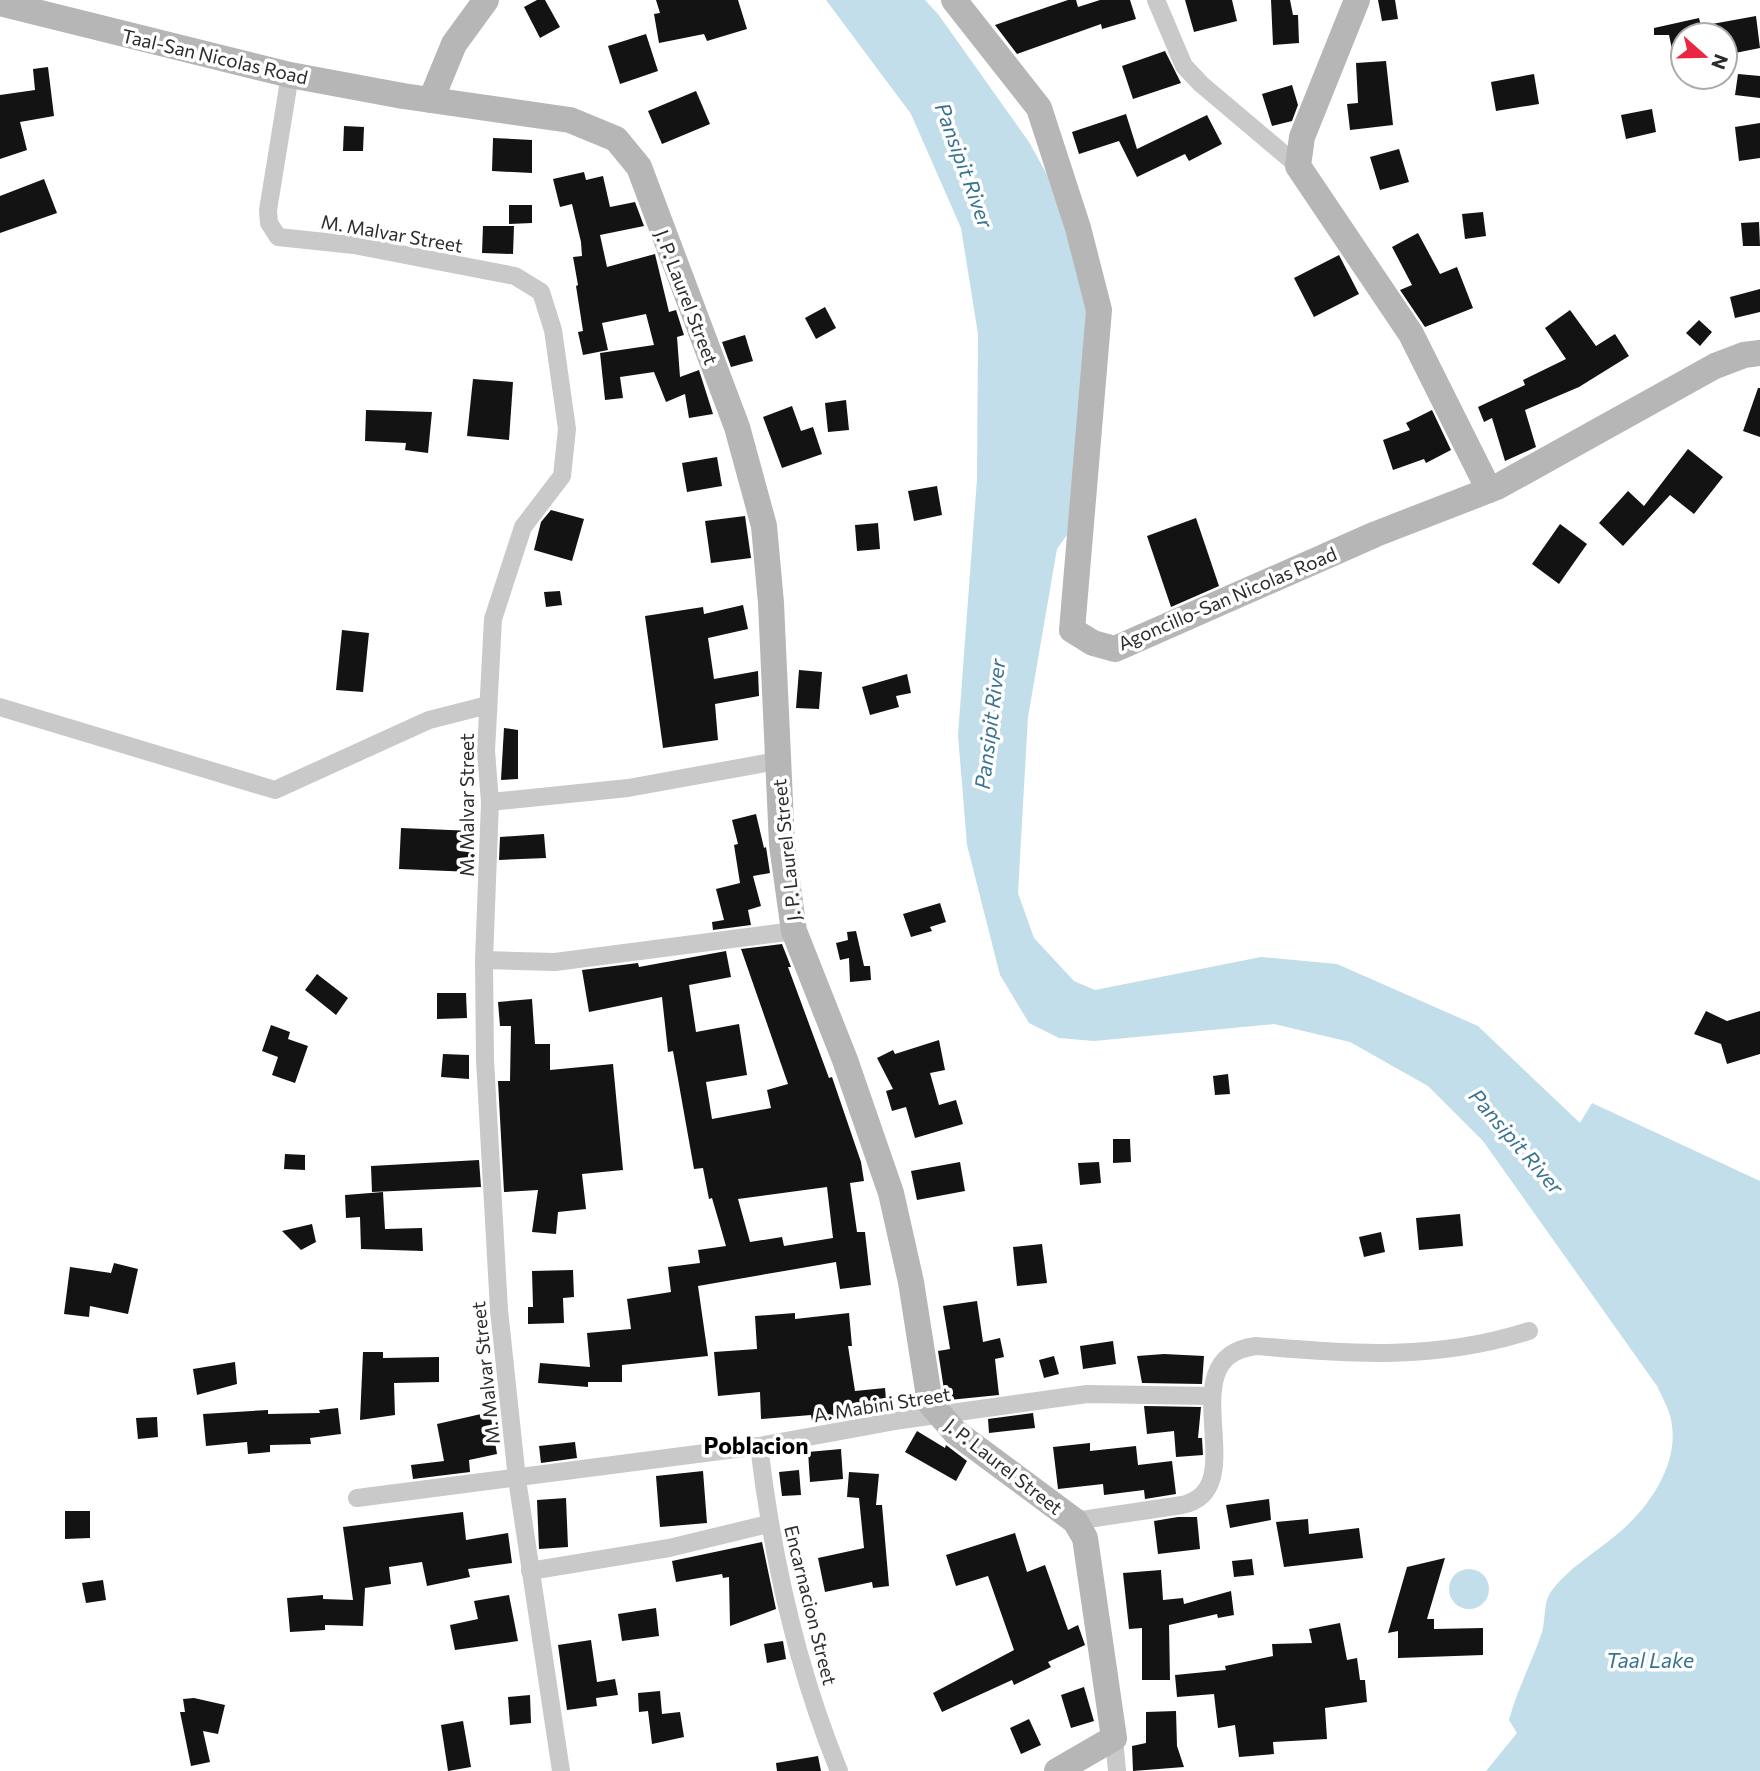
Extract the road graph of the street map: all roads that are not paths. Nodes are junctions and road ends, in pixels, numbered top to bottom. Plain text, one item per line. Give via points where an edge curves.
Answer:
1 (486, 0) edge
2 (954, 0) edge
3 (1156, 0) edge
4 (1357, 0) edge
5 (0, 3) edge
6 (290, 75) junction
7 (431, 100) junction
8 (1298, 166) junction
9 (1760, 353) edge
10 (1489, 490) junction
11 (488, 705) junction
12 (0, 708) edge
13 (777, 761) junction
14 (490, 802) junction
15 (794, 931) junction
16 (484, 960) junction
17 (1529, 1331) dead end
18 (1212, 1396) junction
19 (939, 1416) junction
20 (759, 1446) junction
21 (517, 1479) junction
22 (357, 1498) dead end
23 (1075, 1521) junction
24 (768, 1524) junction
25 (530, 1571) junction
26 (1114, 1738) junction
27 (561, 1771) edge
28 (839, 1771) edge
29 (1057, 1771) edge
30 (1117, 1771) edge

1 - 7 main road via 454,44
2 - 10 main road, Agoncillo-San Nicolas Road via 1039,108 1099,310 1072,630 1115,649 1376,534
3 - 8 street via 1184,66
4 - 8 main road via 1302,137
5 - 6 main road, Taal-San Nicolas Road
6 - 7 main road, Taal-San Nicolas Road
6 - 11 street, M. Malvar Street via 268,210 269,223 278,237 515,276 541,292 553,330 566,429 562,476 523,527 494,619
7 - 13 main road, J. P. Laurel Street via 570,120 616,139 639,167 737,427 764,526
8 - 10 main road via 1411,334
9 - 10 main road, Agoncillo-San Nicolas Road via 1704,372
11 - 12 street via 429,720 275,790
11 - 14 street, M. Malvar Street via 485,751
13 - 14 street via 628,788
13 - 15 main road, J. P. Laurel Street
14 - 16 street, M. Malvar Street
15 - 16 street via 555,962
15 - 19 main road, J. P. Laurel Street via 891,1193 930,1403
16 - 21 street, M. Malvar Street via 492,1220
17 - 18 street via 1489,1343 1415,1354 1256,1346 1236,1349 1224,1357
18 - 19 street, A. Mabini Street via 1087,1394
18 - 23 street via 1213,1472 1205,1495 1195,1503
19 - 20 street, A. Mabini Street
19 - 23 main road, J. P. Laurel Street
20 - 21 street, A. Mabini Street
20 - 24 street, Encarnacion Street
21 - 22 street, A. Mabini Street
21 - 25 street, M. Malvar Street
23 - 26 main road, J. P. Laurel Street via 1085,1538 1091,1568
24 - 25 street via 669,1548
24 - 28 street, Encarnacion Street via 811,1693
25 - 27 street, M. Malvar Street
26 - 29 main road
26 - 30 street, J. P. Laurel Street

